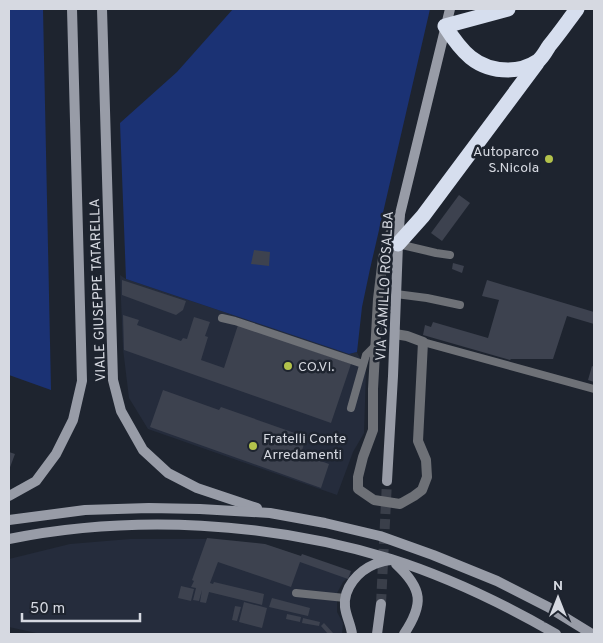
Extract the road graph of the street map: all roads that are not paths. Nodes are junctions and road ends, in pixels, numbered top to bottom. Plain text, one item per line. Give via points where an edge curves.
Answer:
1 (72, 9) edge
2 (102, 9) edge
3 (450, 9) edge
4 (508, 9) edge
5 (577, 9) edge
6 (445, 26) junction
7 (539, 61) junction
8 (400, 214) junction
9 (398, 244) junction
10 (450, 255) dead end
11 (396, 294) junction
12 (460, 305) dead end
13 (222, 318) dead end
14 (394, 334) junction
15 (422, 342) junction
16 (375, 346) junction
17 (363, 364) junction
18 (594, 388) edge
19 (351, 408) dead end
20 (387, 480) tunnel mouth
21 (9, 496) edge
22 (270, 513) junction
23 (9, 520) edge
24 (9, 539) edge
25 (391, 560) junction
26 (296, 593) dead end
27 (345, 598) junction
28 (381, 604) tunnel mouth
29 (352, 634) edge
30 (377, 634) edge
31 (404, 634) edge
32 (556, 634) edge
33 (592, 634) edge

1 - 21 main road, VIALE GIUSEPPE TATARELLA via 82,381 73,420 56,454 36,480
2 - 22 main road, VIALE GIUSEPPE TATARELLA via 113,380 121,411 143,450 168,474 197,488
3 - 6 main road, VIA CAMILLO ROSALBA
4 - 6 highway
5 - 7 highway
6 - 7 highway via 461,49 484,66 513,70
6 - 8 main road, VIA CAMILLO ROSALBA
7 - 9 highway via 423,216
8 - 9 main road, VIA CAMILLO ROSALBA
8 - 16 street via 382,258
9 - 10 lane
9 - 11 main road, VIA CAMILLO ROSALBA
11 - 12 lane
11 - 14 main road, VIA CAMILLO ROSALBA
13 - 17 lane
14 - 15 street
14 - 20 main road, VIA CAMILLO ROSALBA
15 - 16 street via 418,441 426,460 428,477 422,490 400,504 374,500 358,489 363,457 373,430
15 - 18 lane
16 - 17 lane
17 - 19 lane
22 - 23 main road via 149,508 85,510
22 - 33 main road via 380,536 433,554 496,581
24 - 25 main road via 109,526 215,526 308,539
25 - 27 main road via 375,563 363,571 353,581
25 - 31 main road via 412,582 418,602 414,619
25 - 32 main road via 480,594
26 - 27 lane
27 - 29 main road
28 - 30 main road

